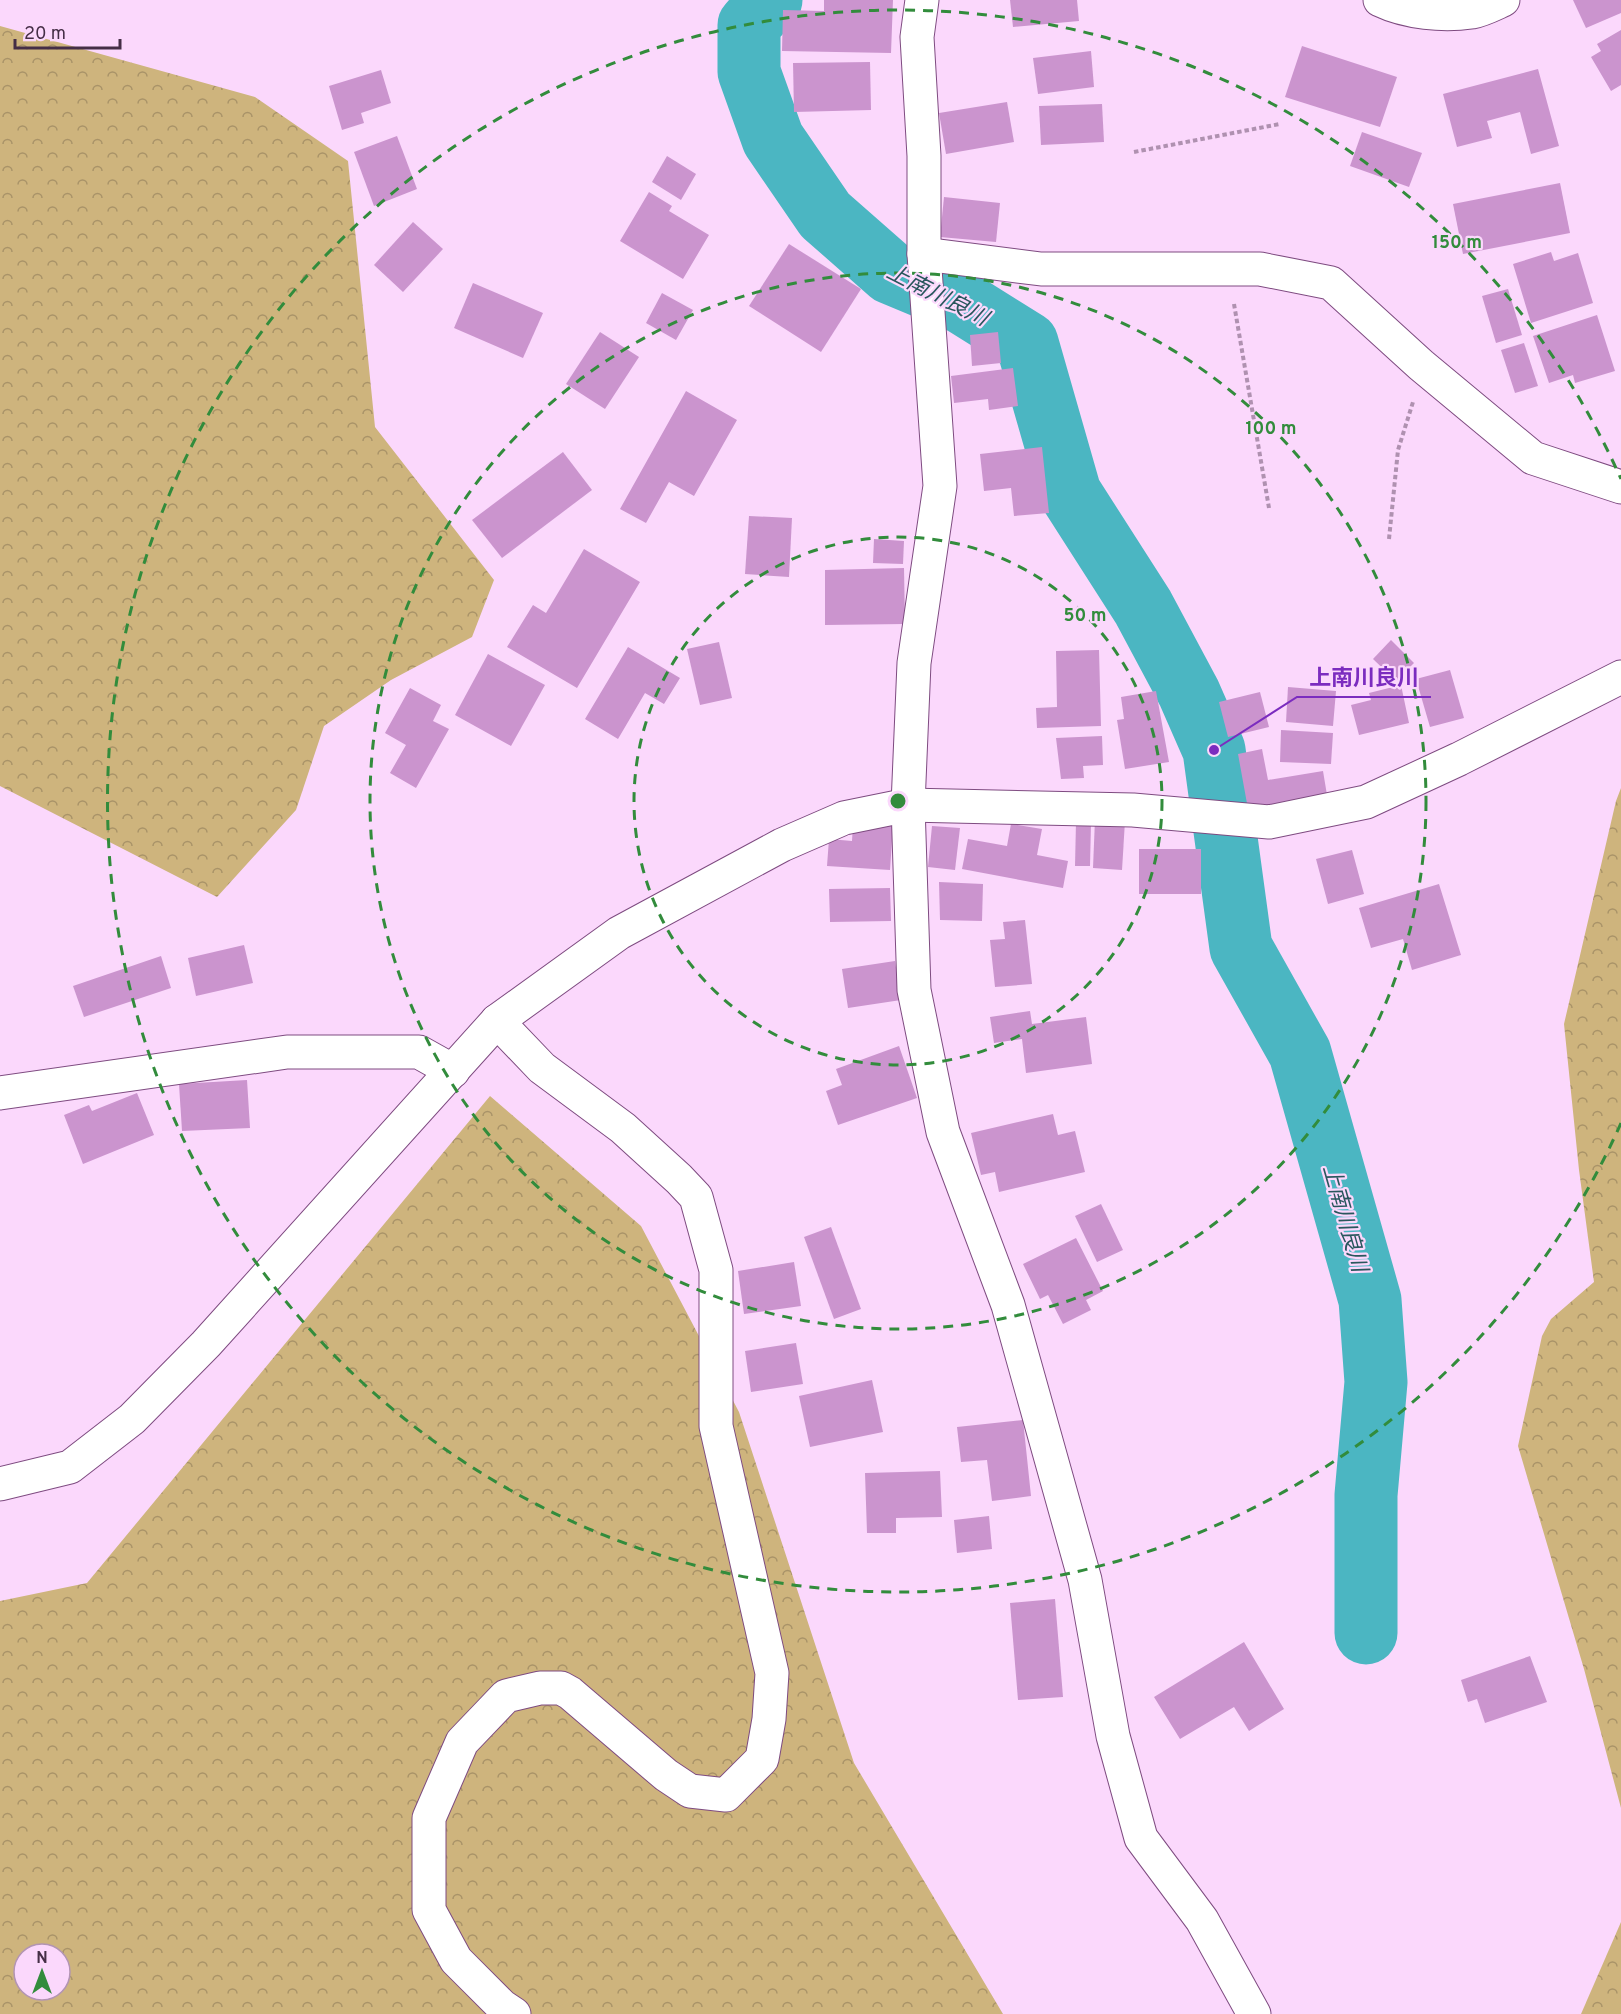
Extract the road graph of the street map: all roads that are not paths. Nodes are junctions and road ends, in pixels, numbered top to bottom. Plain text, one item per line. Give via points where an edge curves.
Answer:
1 (922, 0) edge
2 (1380, 0) edge
3 (1503, 0) edge
4 (924, 254) junction
5 (1621, 487) edge
6 (1621, 677) edge
7 (909, 805) junction
8 (497, 1021) junction
9 (453, 1071) junction
10 (0, 1093) edge
11 (0, 1484) edge
12 (514, 2014) edge
13 (1254, 2014) edge

1 - 4 street via 917,37 924,156
2 - 3 street via 1445,14 1475,11
4 - 5 street via 1041,269 1260,269 1331,283 1421,365 1533,458
4 - 7 street via 940,486 914,663
6 - 7 street via 1366,802 1269,822 1133,810
7 - 8 street via 844,818 782,845 619,933
7 - 13 street via 914,990 943,1132 1008,1305 1024,1362 1085,1580 1113,1736 1141,1838 1202,1920
8 - 9 street
8 - 12 street via 542,1068 623,1128 696,1197 716,1270 716,1426 772,1673 762,1759 726,1795 690,1791 561,1688 540,1688 506,1696 462,1742 429,1818 429,1910 456,1960
9 - 10 street via 419,1052 287,1052
9 - 11 street via 206,1344 132,1419 70,1467

